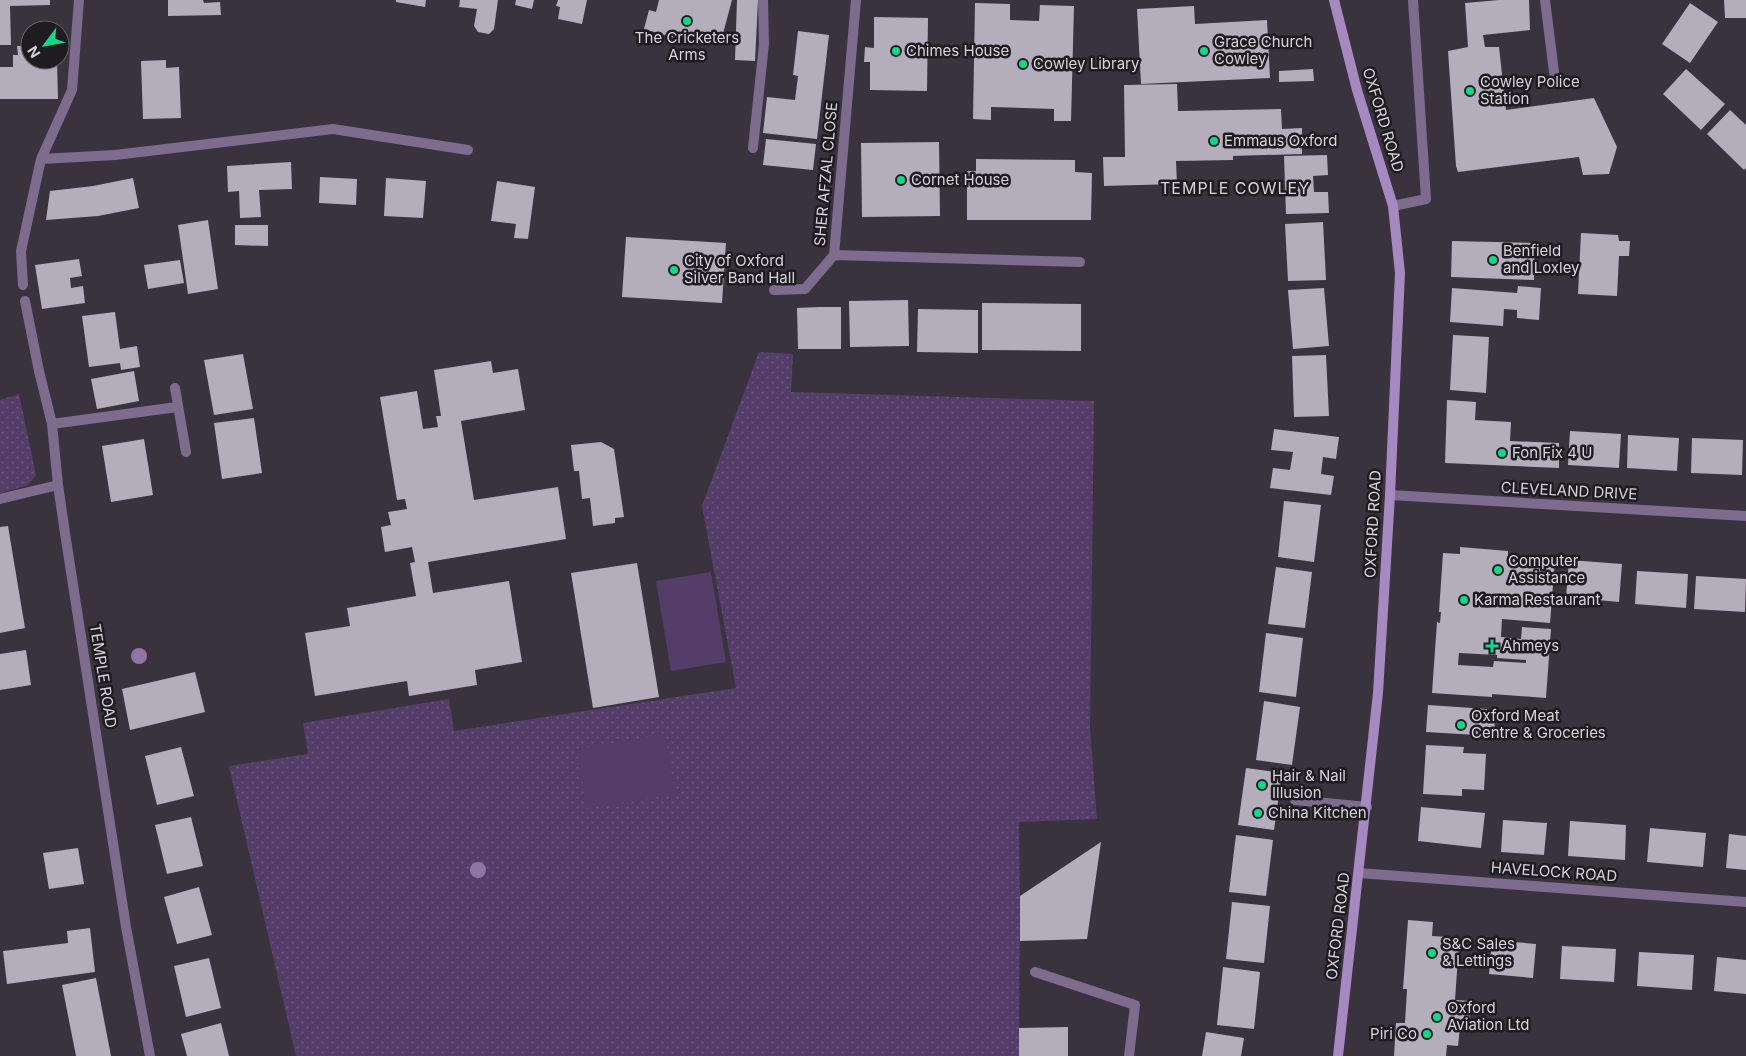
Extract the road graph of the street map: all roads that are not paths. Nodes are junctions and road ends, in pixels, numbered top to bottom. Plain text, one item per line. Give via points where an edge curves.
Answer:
1 (79, 0) edge
2 (764, 0) edge
3 (856, 0) edge
4 (1334, 0) edge
5 (1413, 0) edge
6 (1545, 0) edge
7 (1555, 80) dead end
8 (753, 148) dead end
9 (468, 150) dead end
10 (41, 159) junction
11 (1393, 206) junction
12 (834, 255) junction
13 (1080, 262) dead end
14 (22, 285) dead end
15 (774, 290) dead end
16 (25, 301) dead end
17 (175, 388) dead end
18 (177, 407) junction
19 (52, 424) junction
20 (186, 452) dead end
21 (58, 485) junction
22 (1390, 495) junction
23 (0, 499) edge
24 (1746, 516) edge
25 (1295, 800) dead end
26 (1367, 807) junction
27 (1359, 873) junction
28 (1746, 902) edge
29 (1035, 972) dead end
30 (150, 1056) edge
31 (1129, 1056) edge
32 (1338, 1056) edge

1 - 10 street via 72,90
2 - 8 street via 764,44
3 - 12 street, SHER AFZAL CLOSE
4 - 11 main road, OXFORD ROAD via 1357,90
5 - 11 street via 1426,199
6 - 7 street
9 - 10 street via 333,129 115,154
10 - 14 street via 21,252
11 - 22 main road, OXFORD ROAD via 1400,273
12 - 13 street, SHER AFZAL CLOSE
12 - 15 street via 805,289
16 - 19 street, TEMPLE ROAD
17 - 18 street
18 - 19 street
18 - 20 street
19 - 21 street, TEMPLE ROAD
21 - 23 street
21 - 30 street, TEMPLE ROAD via 122,904
22 - 24 street, CLEVELAND DRIVE
22 - 26 main road, OXFORD ROAD via 1378,693
25 - 26 street
26 - 27 main road, OXFORD ROAD
27 - 28 street, HAVELOCK ROAD
27 - 32 main road, OXFORD ROAD
29 - 31 street via 1135,1005

